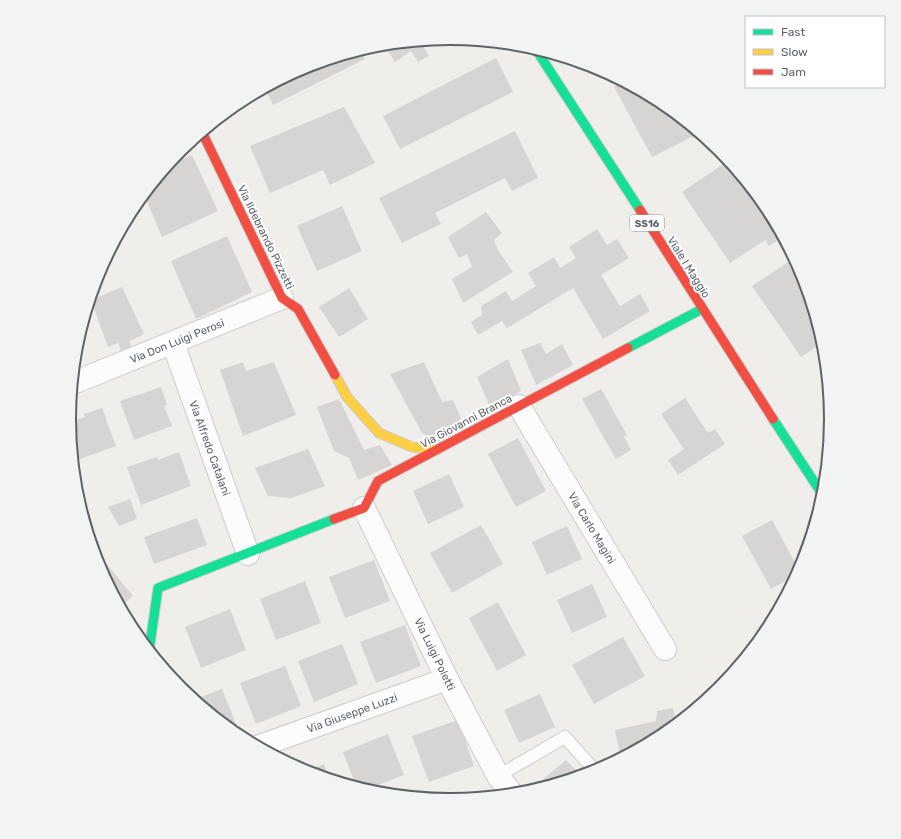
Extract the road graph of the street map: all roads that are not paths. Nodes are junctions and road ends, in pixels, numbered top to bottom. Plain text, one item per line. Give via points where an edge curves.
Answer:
1 (540, 56) edge
2 (205, 137) edge
3 (282, 298) junction
4 (702, 309) junction
5 (173, 343) junction
6 (78, 381) edge
7 (519, 406) junction
8 (437, 450) junction
9 (819, 489) edge
10 (364, 508) junction
11 (248, 554) junction
12 (150, 643) edge
13 (665, 649) dead end
14 (447, 680) junction
15 (264, 745) edge
16 (591, 766) edge
17 (498, 776) junction
18 (509, 789) edge

1 - 4 street, Viale I Maggio / SS16
2 - 3 street, Via Ildebrando Pizzetti
3 - 5 street, Via Don Luigi Perosi
3 - 8 street, Via Ildebrando Pizzetti via 298,309 347,396 379,433 412,447
4 - 7 street, Via Giovanni Branca
4 - 9 street, Viale I Maggio / SS16
5 - 6 street, Via Don Luigi Perosi
5 - 11 street, Via Alfredo Catalani
7 - 8 street, Via Giovanni Branca
7 - 13 street, Via Carlo Magini
8 - 10 street, Via Giovanni Branca via 378,482
10 - 11 street
10 - 14 street, Via Luigi Poletti
11 - 12 street via 158,588
14 - 15 street, Via Giuseppe Luzzi
14 - 17 street, Via Luigi Poletti
16 - 17 lane via 566,737
17 - 18 street, Via Luigi Poletti

